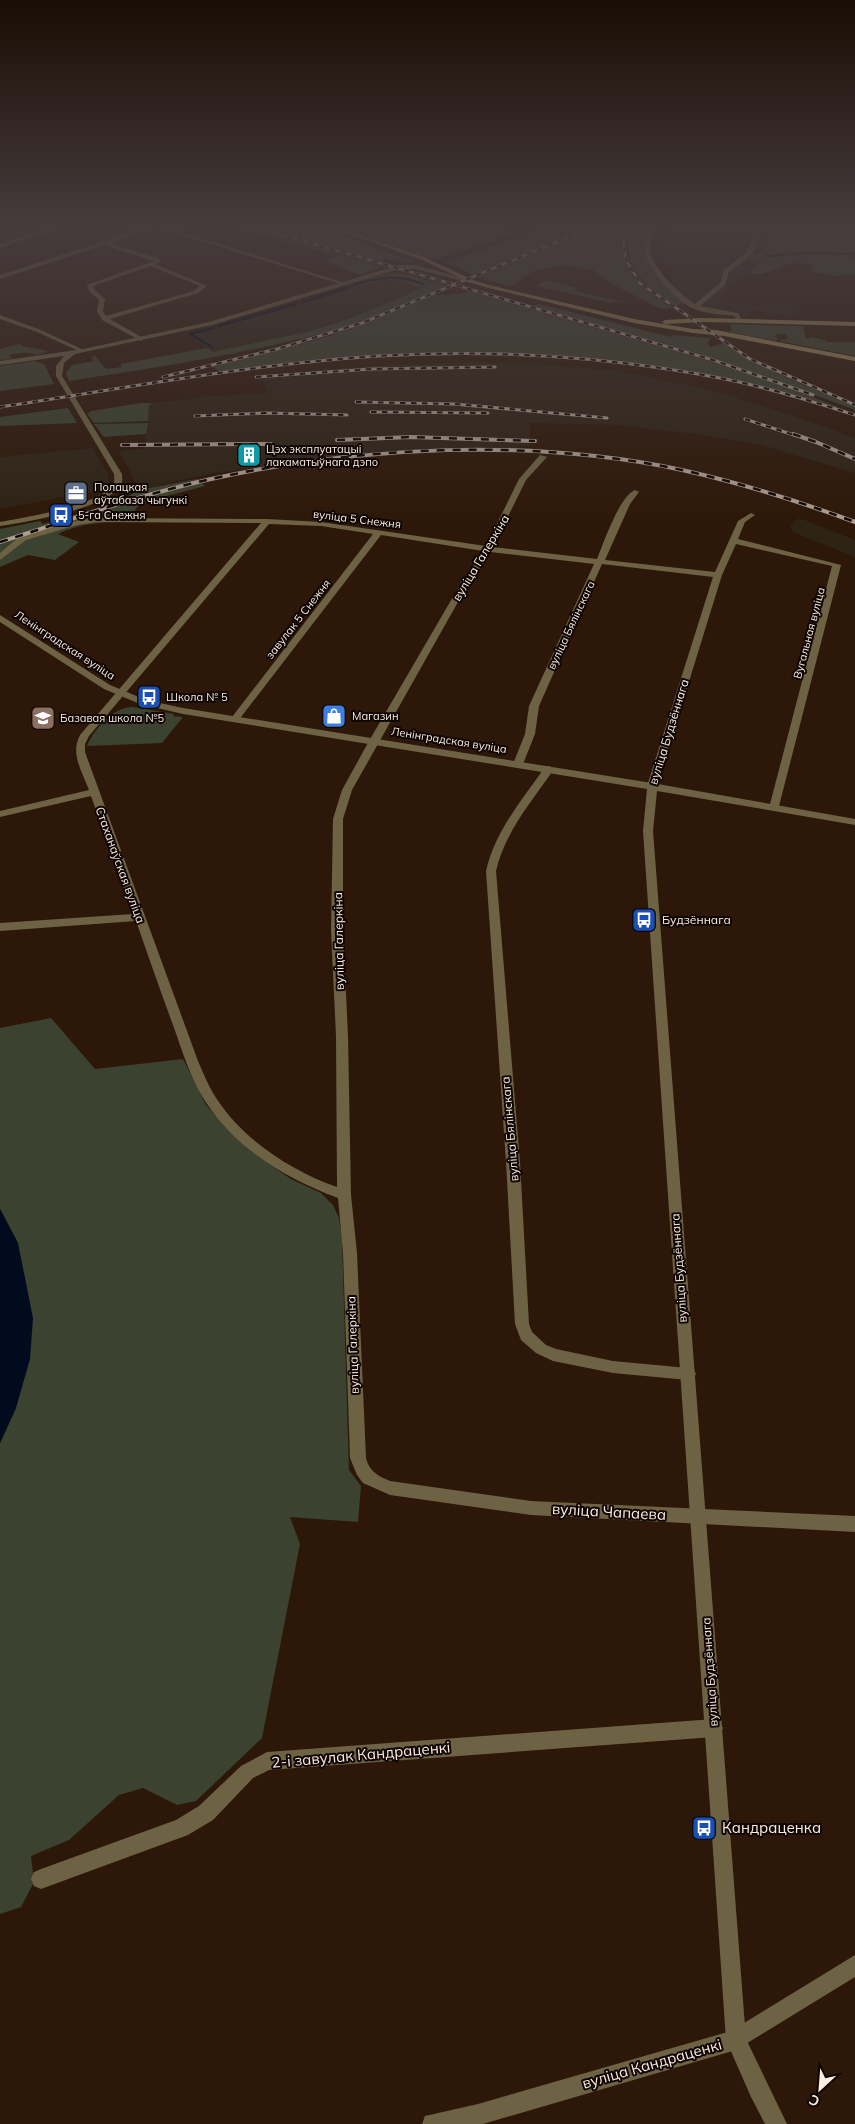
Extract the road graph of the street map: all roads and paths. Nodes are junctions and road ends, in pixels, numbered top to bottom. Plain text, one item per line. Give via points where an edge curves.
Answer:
1 (25, 326) edge
2 (117, 326) edge
3 (201, 326) edge
4 (669, 326) edge
5 (696, 326) edge
6 (723, 334) junction
7 (141, 340) junction
8 (83, 351) junction
9 (74, 353) junction
10 (855, 359) edge
11 (0, 363) edge
12 (543, 457) dead end
13 (636, 492) dead end
14 (751, 516) dead end
15 (267, 521) junction
16 (0, 524) edge
17 (379, 532) junction
18 (735, 541) junction
19 (488, 549) junction
20 (0, 557) edge
21 (600, 561) junction
22 (718, 574) junction
23 (0, 618) edge
24 (122, 694) junction
25 (235, 719) junction
26 (374, 741) junction
27 (518, 764) junction
28 (549, 769) junction
29 (652, 786) junction
30 (94, 792) junction
31 (774, 808) junction
32 (0, 814) edge
33 (855, 822) edge
34 (139, 917) junction
35 (0, 927) edge
36 (344, 1195) junction
37 (688, 1374) junction
38 (367, 1477) joint
39 (698, 1516) junction
40 (855, 1524) edge
41 (714, 1728) junction
42 (41, 1879) dead end
43 (855, 1966) edge
44 (736, 2040) junction
45 (433, 2124) edge
46 (776, 2124) edge

1 - 8 street
2 - 7 street
3 - 7 street
4 - 6 main road
5 - 6 main road
6 - 10 main road
7 - 8 street
8 - 9 street
9 - 11 street
9 - 16 street via 59,364 57,371 118,474 119,481 111,492 88,503
12 - 19 street, вуліца Галеркіна via 523,480
13 - 21 street, вуліца Бялінскага via 626,503
14 - 18 street, вуліца Будзённага via 742,521
15 - 17 street, вуліца 5 Снежня
15 - 20 street, вуліца 5 Снежня via 97,520 23,538
15 - 24 street, Стаханаўская вуліца
17 - 19 street, вуліца 5 Снежня
17 - 25 street, завулак 5 Снежня
18 - 22 street, вуліца Будзённага
18 - 31 street, Вугальная вуліца via 837,566
19 - 21 street, вуліца 5 Снежня
19 - 26 street, вуліца Галеркіна
21 - 22 street, вуліца 5 Снежня
21 - 27 street, вуліца Бялінскага via 534,706 530,734
22 - 29 street, вуліца Будзённага
23 - 24 street, Ленінградская вуліца
24 - 25 street, Ленінградская вуліца via 159,705
24 - 30 street, Стаханаўская вуліца via 80,744
25 - 26 street, Ленінградская вуліца
26 - 27 street, Ленінградская вуліца
26 - 36 street, вуліца Галеркіна via 347,790 338,819 337,930
27 - 28 street, Ленінградская вуліца
28 - 29 street, Ленінградская вуліца
28 - 37 street, вуліца Бялінскага via 499,844 492,858 491,871 522,1324 526,1336 553,1355 613,1367
29 - 31 street, Ленінградская вуліца
29 - 37 street, вуліца Будзённага via 648,831
30 - 32 street
30 - 34 street, Стаханаўская вуліца
31 - 33 street, Ленінградская вуліца
34 - 35 street
34 - 36 street, Стаханаўская вуліца via 192,1062 212,1103 252,1146 294,1175
36 - 38 street, вуліца Галеркіна via 350,1253 358,1458
37 - 39 street, вуліца Будзённага
38 - 39 street, вуліца Чапаева via 376,1483 405,1490 531,1508
39 - 40 street, вуліца Чапаева
39 - 41 street, вуліца Будзённага
41 - 42 street, 2-і завулак Кандраценкі via 267,1761 247,1772 206,1813 181,1828
41 - 44 street, вуліца Будзённага
43 - 44 street, вуліца Кандраценкі
44 - 45 street, вуліца Кандраценкі via 478,2115
44 - 46 street, вуліца Будзённага

